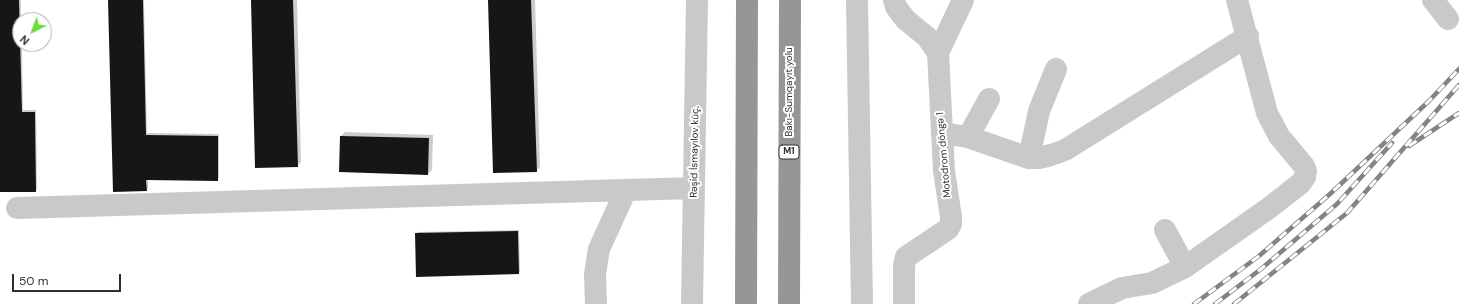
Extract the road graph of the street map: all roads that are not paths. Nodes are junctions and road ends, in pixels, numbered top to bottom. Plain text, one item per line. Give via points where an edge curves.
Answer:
1 (697, 0) edge
2 (747, 0) edge
3 (790, 0) edge
4 (857, 0) edge
5 (894, 0) edge
6 (963, 0) edge
7 (1237, 0) edge
8 (1433, 0) edge
9 (1448, 19) dead end
10 (1248, 36) junction
11 (938, 53) junction
12 (1056, 69) dead end
13 (989, 99) dead end
14 (942, 133) junction
15 (968, 137) junction
16 (1029, 158) junction
17 (694, 188) junction
18 (626, 190) junction
19 (17, 208) dead end
20 (1165, 230) dead end
21 (1185, 267) junction
22 (596, 304) edge
23 (692, 304) edge
24 (746, 304) edge
25 (789, 304) edge
26 (862, 304) edge
27 (904, 304) edge
28 (1089, 304) edge

1 - 17 street, Rəşid İsmayılov küç.
2 - 24 highway
3 - 25 highway, Bakı-Sumqayıt yolu / M1
4 - 26 street
5 - 11 street via 906,20 927,37
6 - 11 street
7 - 10 street
8 - 9 street
10 - 16 street via 1065,150 1040,158
10 - 21 street via 1267,113 1279,136 1304,166 1305,177 1270,208
11 - 14 street, Motodrom döngə 1
12 - 16 street via 1039,111
13 - 15 street
14 - 15 street
14 - 27 street, Motodrom döngə 1 via 946,195 951,224 948,230 906,257
15 - 16 street
17 - 18 street
17 - 23 street, Rəşid İsmayılov küç.
18 - 19 street
18 - 22 street via 598,249 595,274
20 - 21 street
21 - 28 street via 1152,284 1122,288

